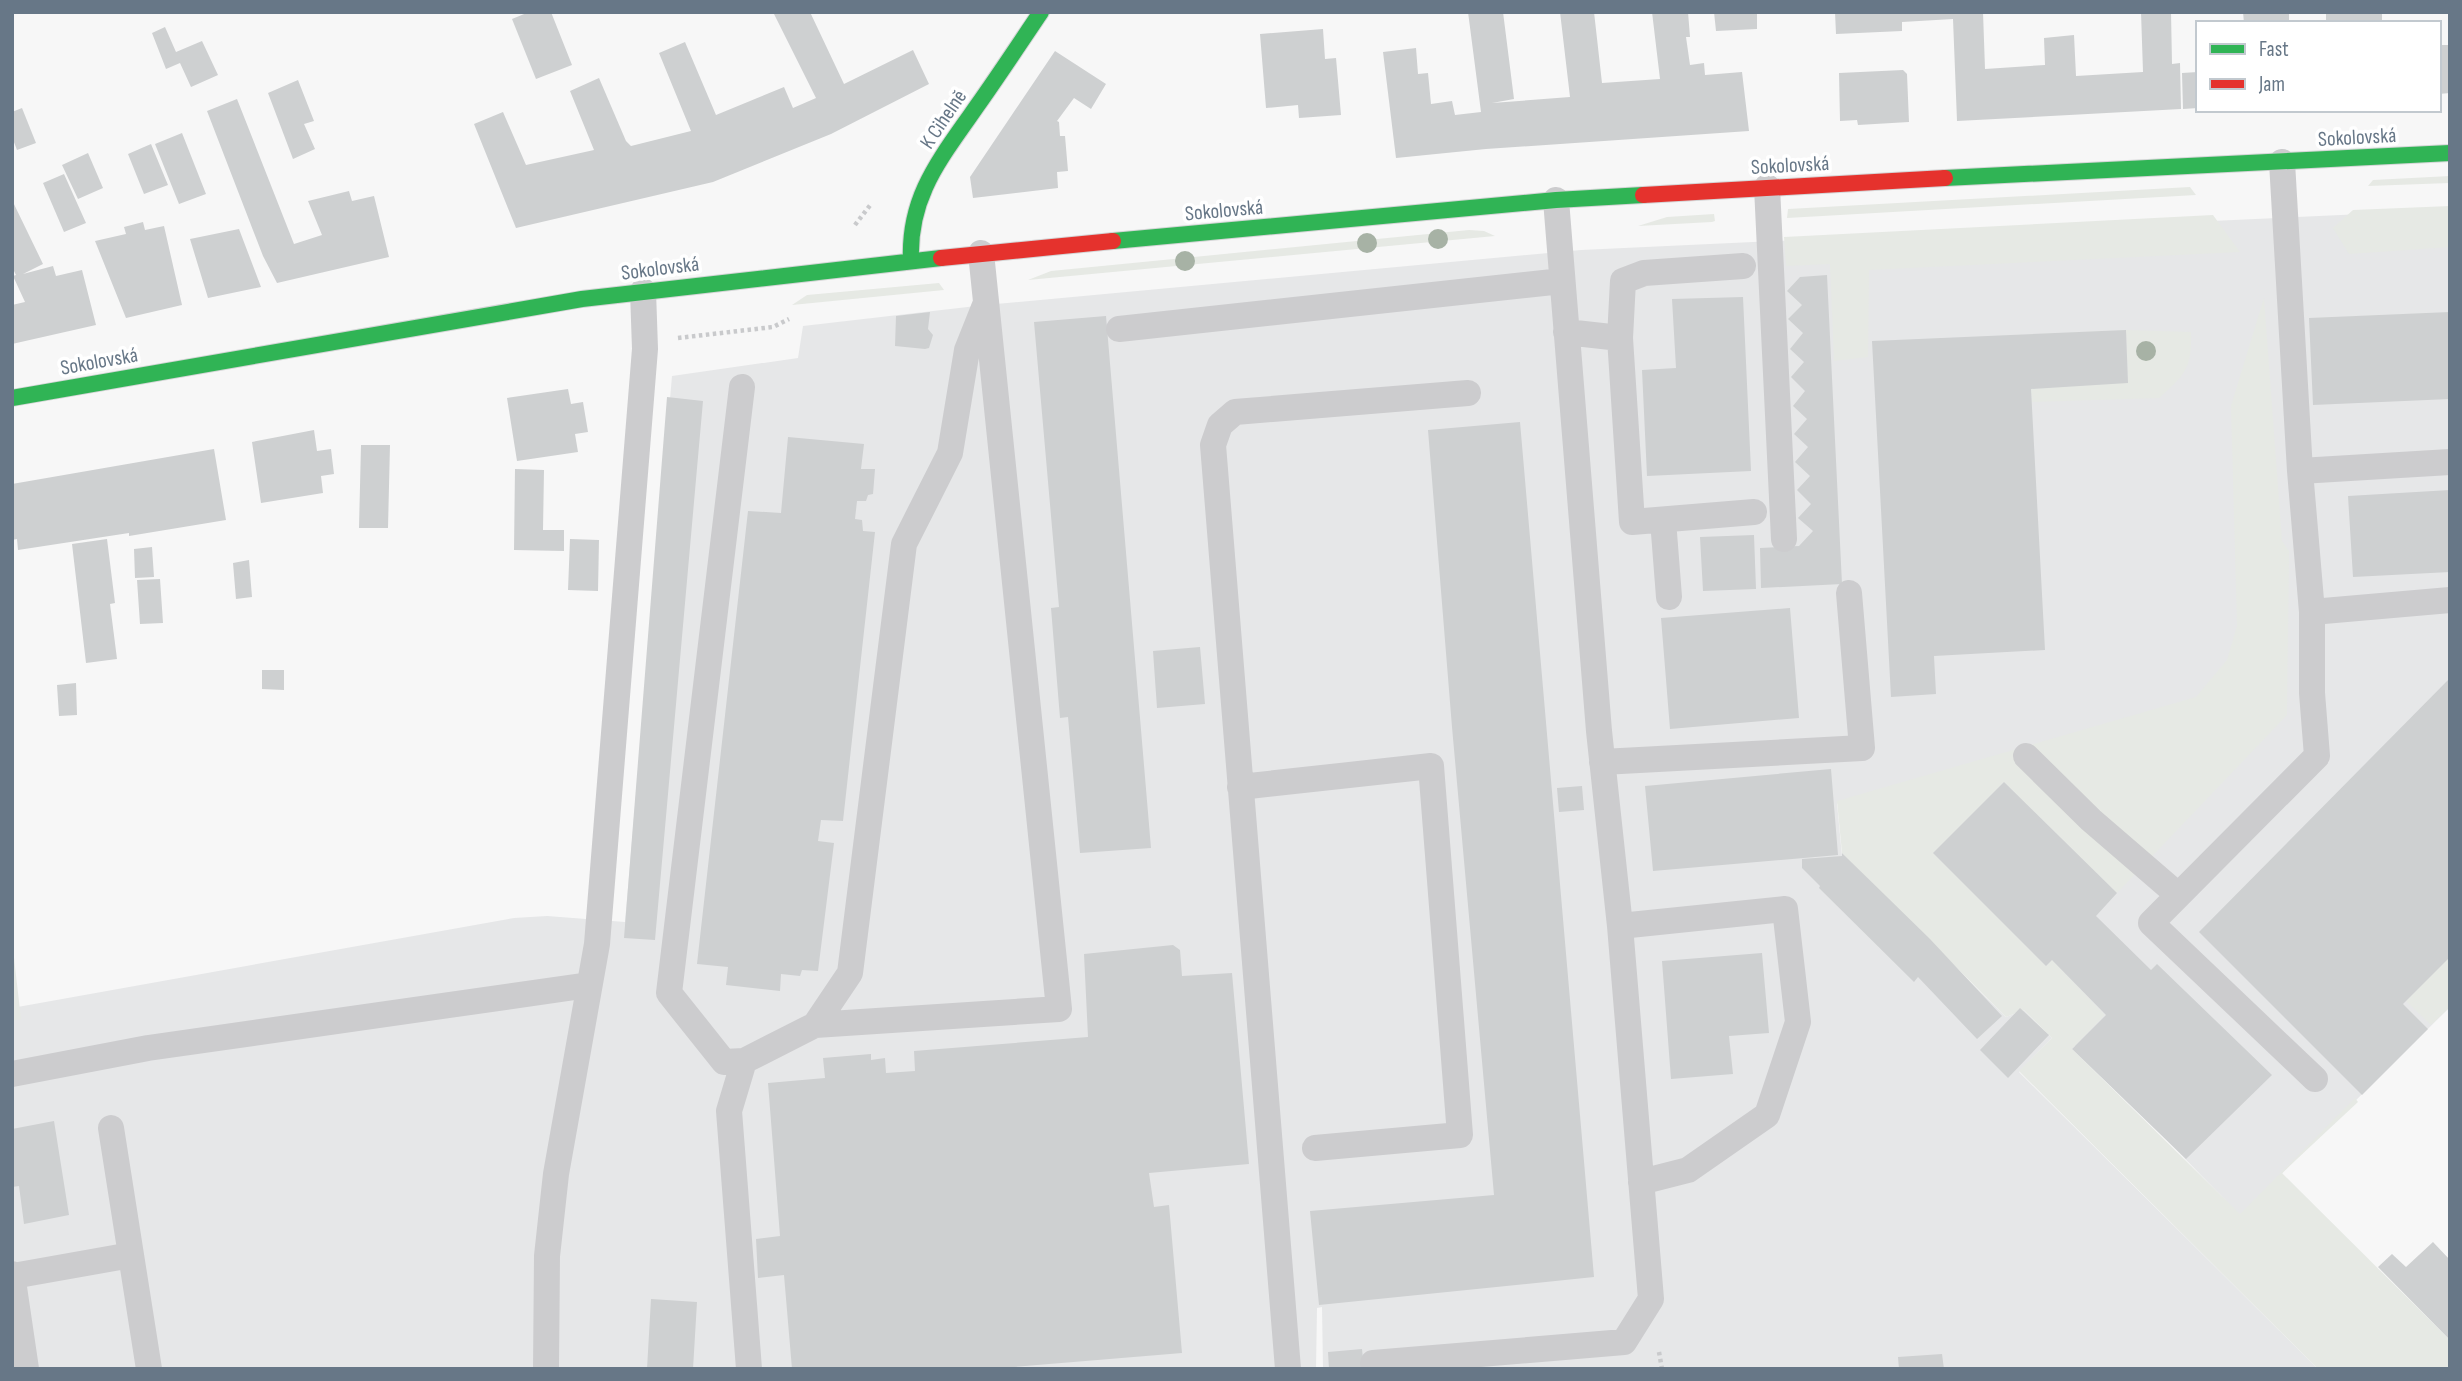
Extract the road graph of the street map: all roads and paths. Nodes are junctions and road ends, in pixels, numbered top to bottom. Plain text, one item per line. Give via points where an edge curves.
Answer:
1 (1041, 12) edge
2 (2450, 153) edge
3 (2282, 162) junction
4 (1766, 187) junction
5 (879, 194) dead end
6 (1556, 200) junction
7 (848, 234) dead end
8 (981, 253) junction
9 (911, 261) junction
10 (1743, 266) dead end
11 (1562, 281) junction
12 (643, 291) junction
13 (985, 305) junction
14 (1119, 329) dead end
15 (1566, 331) junction
16 (1620, 338) junction
17 (742, 387) dead end
18 (1468, 393) dead end
19 (12, 398) edge
20 (2450, 463) edge
21 (2300, 471) junction
22 (1754, 512) dead end
23 (1663, 520) junction
24 (1784, 539) dead end
25 (1849, 593) dead end
26 (1669, 597) dead end
27 (2450, 600) edge
28 (2312, 611) junction
29 (2026, 757) dead end
30 (1602, 762) junction
31 (1240, 788) junction
32 (2178, 895) junction
33 (1620, 926) junction
34 (589, 985) junction
35 (815, 1025) junction
36 (744, 1060) junction
37 (12, 1074) edge
38 (2315, 1079) dead end
39 (111, 1128) dead end
40 (1315, 1149) dead end
41 (1641, 1182) junction
42 (131, 1255) junction
43 (12, 1275) edge
44 (1373, 1363) dead end
45 (26, 1369) edge
46 (149, 1369) edge
47 (546, 1369) edge
48 (749, 1369) edge
49 (1288, 1369) edge

1 - 9 main road, K Cihelně via 928,180 911,224
2 - 3 main road, Sokolovská
3 - 4 main road, Sokolovská
3 - 21 lane
4 - 6 main road, Sokolovská
4 - 24 lane
5 - 7 path
6 - 8 main road, Sokolovská
6 - 11 lane
8 - 9 main road, Sokolovská
8 - 13 lane
9 - 12 main road, Sokolovská
10 - 16 lane via 1644,273 1623,281
11 - 14 lane
11 - 15 lane
12 - 19 main road, Sokolovská
12 - 34 lane via 644,363 597,944
13 - 35 lane via 967,350 950,453 904,544 850,973
13 - 35 lane via 1059,1009
15 - 16 lane
15 - 30 lane
16 - 23 lane via 1632,522
17 - 36 lane via 669,993 724,1062
18 - 31 lane via 1235,412 1220,425 1213,445
20 - 21 lane
21 - 28 lane
22 - 23 lane
23 - 26 lane
25 - 30 lane via 1862,748
27 - 28 lane
28 - 32 lane via 2317,756
29 - 32 lane
30 - 33 lane
31 - 40 lane via 1431,766 1460,1135
31 - 49 lane
32 - 38 lane via 2151,923
33 - 41 lane
33 - 41 lane via 1785,909 1798,1022 1767,1115 1688,1170
34 - 37 lane via 148,1048
34 - 47 lane via 554,1187 547,1256
35 - 36 lane
36 - 48 lane via 729,1111
39 - 42 lane
41 - 44 lane via 1651,1298 1624,1342
42 - 43 lane
42 - 46 lane
43 - 45 lane

